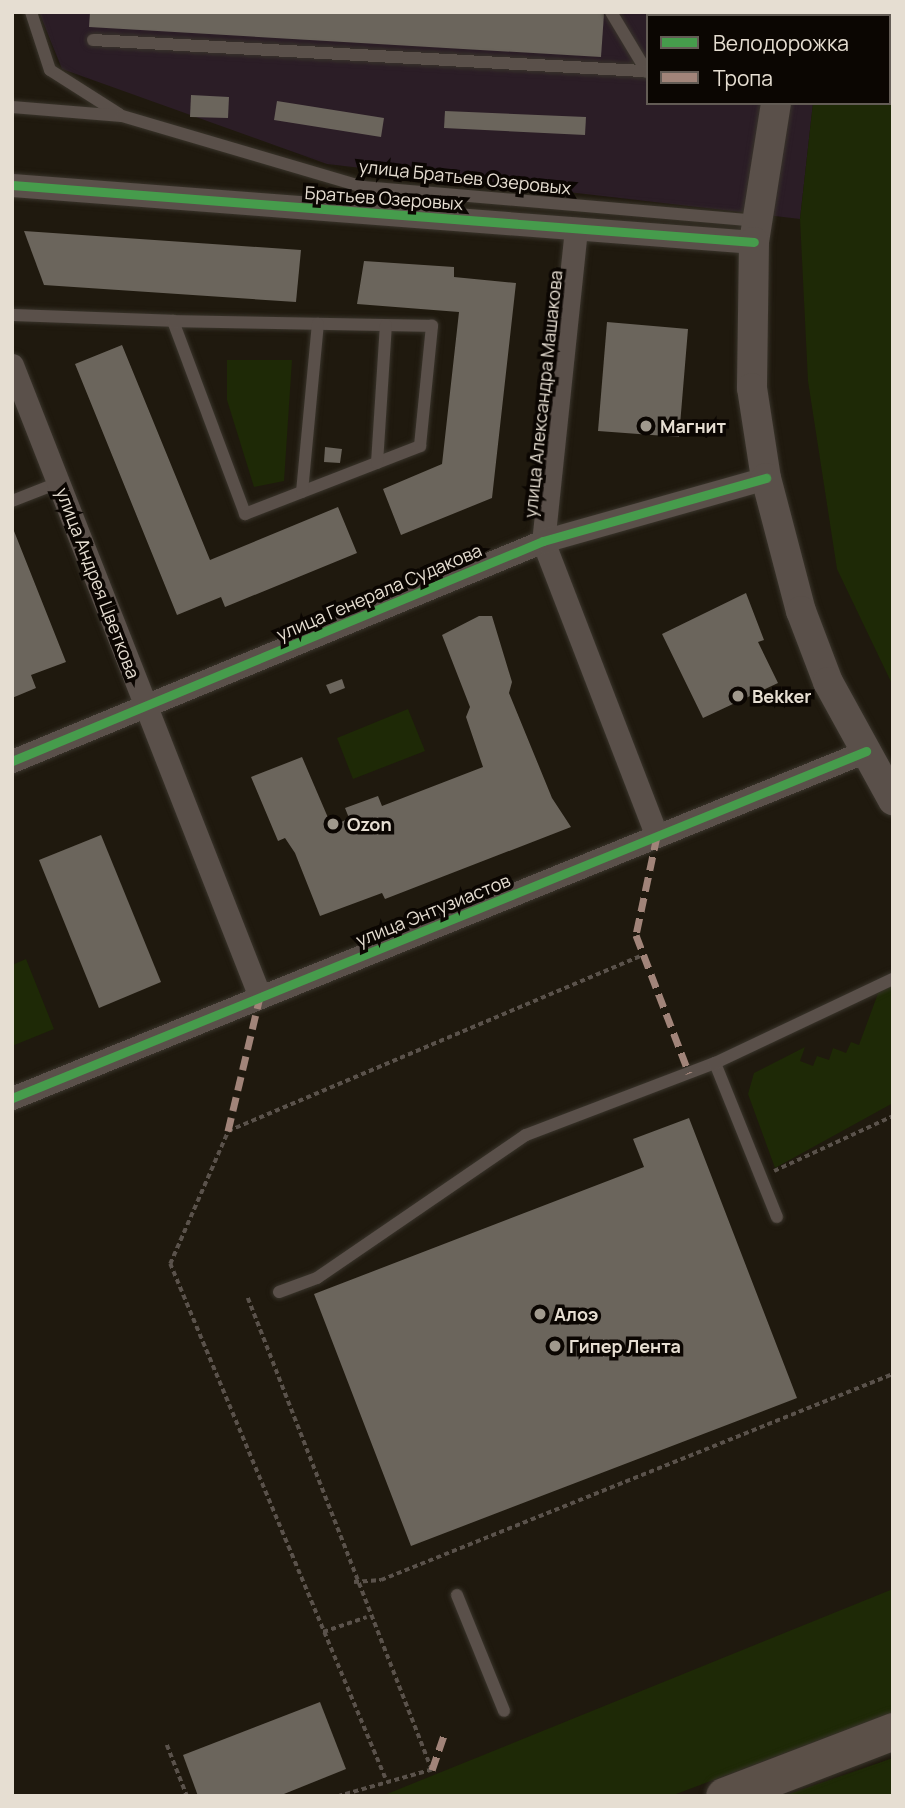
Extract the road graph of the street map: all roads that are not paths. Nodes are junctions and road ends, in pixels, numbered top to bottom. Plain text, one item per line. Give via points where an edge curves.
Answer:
1 (32, 12) edge
2 (611, 12) edge
3 (93, 40) dead end
4 (645, 71) edge
5 (776, 105) edge
6 (12, 107) edge
7 (122, 116) junction
8 (12, 185) edge
9 (576, 229) junction
10 (755, 232) junction
11 (12, 315) edge
12 (173, 321) junction
13 (318, 324) junction
14 (386, 325) junction
15 (12, 365) edge
16 (377, 463) junction
17 (766, 478) junction
18 (58, 483) junction
19 (302, 492) junction
20 (12, 501) edge
21 (543, 541) junction
22 (146, 706) junction
23 (866, 751) junction
24 (12, 761) edge
25 (893, 800) edge
26 (657, 836) junction
27 (893, 979) edge
28 (260, 998) junction
29 (715, 1063) junction
30 (12, 1098) edge
31 (777, 1217) dead end
32 (279, 1292) dead end
33 (457, 1595) dead end
34 (504, 1711) dead end
35 (893, 1731) edge
36 (724, 1796) edge

1 - 7 lane via 50,70
2 - 4 lane
3 - 4 lane
5 - 10 street
6 - 7 lane, улица Братьев Озеровых
7 - 10 lane, улица Братьев Озеровых via 363,187
8 - 9 street, Братьев Озеровых
9 - 10 street, Братьев Озеровых
9 - 21 street, улица Александра Машакова
10 - 17 street via 752,387
11 - 12 lane
12 - 13 lane
12 - 19 lane via 245,514
13 - 14 lane
13 - 19 lane
14 - 16 lane
14 - 16 lane via 432,326 420,446
15 - 18 street, улица Андрея Цветкова
16 - 19 lane
17 - 21 street, улица Генерала Судакова
17 - 23 street via 801,611 828,682
18 - 20 lane
18 - 22 street, улица Андрея Цветкова
21 - 22 street, улица Генерала Судакова
21 - 26 street, улица Александра Машакова
22 - 24 street, улица Генерала Судакова
22 - 28 street, улица Андрея Цветкова
23 - 25 street
23 - 26 street, улица Энтузиастов
26 - 28 street, улица Энтузиастов
27 - 29 lane
28 - 30 street, улица Энтузиастов
29 - 31 lane
29 - 32 lane via 526,1135 317,1278
33 - 34 lane
35 - 36 main road

